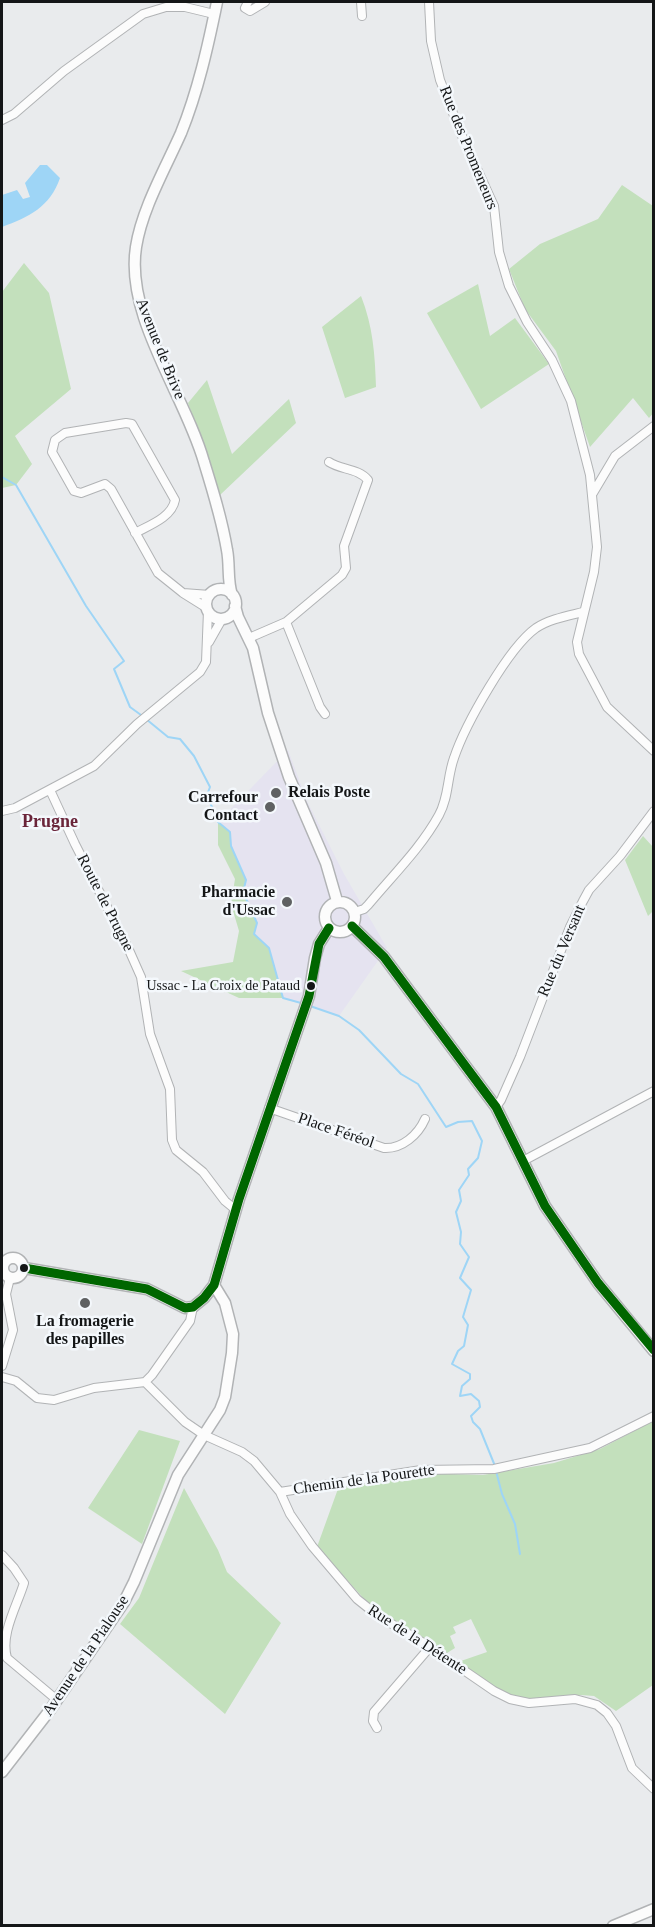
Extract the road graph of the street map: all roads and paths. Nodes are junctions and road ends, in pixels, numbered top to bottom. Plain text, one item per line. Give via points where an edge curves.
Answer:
1 (217, 2) edge
2 (248, 2) edge
3 (265, 2) edge
4 (361, 2) edge
5 (429, 2) edge
6 (214, 14) junction
7 (362, 16) dead end
8 (2, 120) edge
9 (654, 426) edge
10 (329, 462) dead end
11 (593, 494) junction
12 (135, 533) junction
13 (228, 559) junction
14 (183, 593) junction
15 (212, 593) junction
16 (234, 600) junction
17 (207, 610) junction
18 (583, 612) junction
19 (223, 619) junction
20 (286, 622) junction
21 (247, 635) junction
22 (207, 645) junction
23 (325, 714) dead end
24 (654, 751) edge
25 (50, 790) junction
26 (2, 811) edge
27 (654, 811) edge
28 (337, 901) junction
29 (355, 912) junction
30 (352, 926) junction
31 (329, 928) junction
32 (654, 1091) edge
33 (496, 1107) junction
34 (269, 1108) junction
35 (425, 1119) dead end
36 (523, 1161) junction
37 (236, 1210) junction
38 (4, 1257) edge
39 (24, 1268) junction
40 (10, 1278) junction
41 (214, 1284) junction
42 (193, 1307) junction
43 (654, 1351) edge
44 (2, 1366) edge
45 (2, 1377) edge
46 (145, 1382) junction
47 (654, 1416) edge
48 (204, 1435) junction
49 (280, 1492) junction
50 (2, 1555) edge
51 (430, 1647) junction
52 (57, 1700) junction
53 (377, 1728) dead end
54 (2, 1772) edge
55 (654, 1789) edge
56 (654, 1909) edge
57 (614, 1926) edge

1 - 6 street, Avenue de Brive
2 - 3 street via 245,8 250,11
4 - 7 street
5 - 11 street, Rue des Promeneurs via 431,41 440,80 494,206 499,252 509,286 571,401
6 - 8 street via 165,7 143,14
6 - 13 street, Avenue de Brive via 190,108 141,228 135,265 146,324 203,458
9 - 11 street via 615,456
10 - 20 street via 359,472 368,480 344,546 346,568
11 - 18 street, Rue des Promeneurs via 597,548
12 - 12 street via 105,484 81,493 74,491 52,452 55,440 65,433 132,424 175,500 168,514
12 - 14 street via 158,573
13 - 15 street via 220,584
13 - 16 street, Avenue de Brive
14 - 15 street
14 - 17 street
15 - 16 street via 224,590
15 - 17 street via 206,602
16 - 19 street via 232,613
16 - 21 street, Avenue de Brive
17 - 19 street
17 - 22 street
18 - 24 street, Rue des Promeneurs via 577,642 579,654 607,707
18 - 29 street via 534,629 496,675 456,752 439,815 368,905
19 - 21 street
19 - 22 street
20 - 21 street
20 - 23 street
21 - 28 street, Avenue de Brive via 277,742 326,863
22 - 25 street via 206,662 200,672 94,766
25 - 26 street
25 - 37 street, Route de Prugne via 141,977 150,1034 170,1089 172,1140 181,1156 203,1172
27 - 33 street, Rue du Versant via 583,901
28 - 29 street via 348,903
28 - 31 street via 325,914
29 - 30 street
30 - 31 street via 344,932
30 - 33 street via 384,957
31 - 34 street via 316,952 306,1005
32 - 36 street
33 - 36 street
34 - 35 street, Place Féréol via 384,1148 397,1148 405,1143
34 - 37 street
36 - 43 street via 545,1206 584,1264
37 - 41 street
38 - 39 street via 19,1259
38 - 40 street via 3,1268
39 - 40 street via 20,1277
39 - 42 street via 147,1289 185,1308
40 - 44 street via 6,1294 13,1330
41 - 42 street
41 - 48 street, Avenue de la Pialouse via 231,1319 232,1353 225,1397
42 - 46 street via 190,1321
45 - 46 street via 16,1381 37,1398 54,1400 94,1388
46 - 48 street, Rue de la Détente via 185,1422
47 - 49 street, Chemin de la Pourette via 590,1448 494,1469 421,1470
48 - 49 street, Rue de la Détente via 242,1452
48 - 52 street, Avenue de la Pialouse via 178,1474 124,1602
49 - 51 street, Rue de la Détente via 312,1546 357,1599
50 - 52 street via 24,1583 6,1636 7,1658
51 - 53 street via 374,1712
51 - 55 street, Rue de la Détente via 510,1699 529,1703 575,1699 597,1705 616,1726 632,1768
52 - 54 street, Avenue de la Pialouse
56 - 57 street

